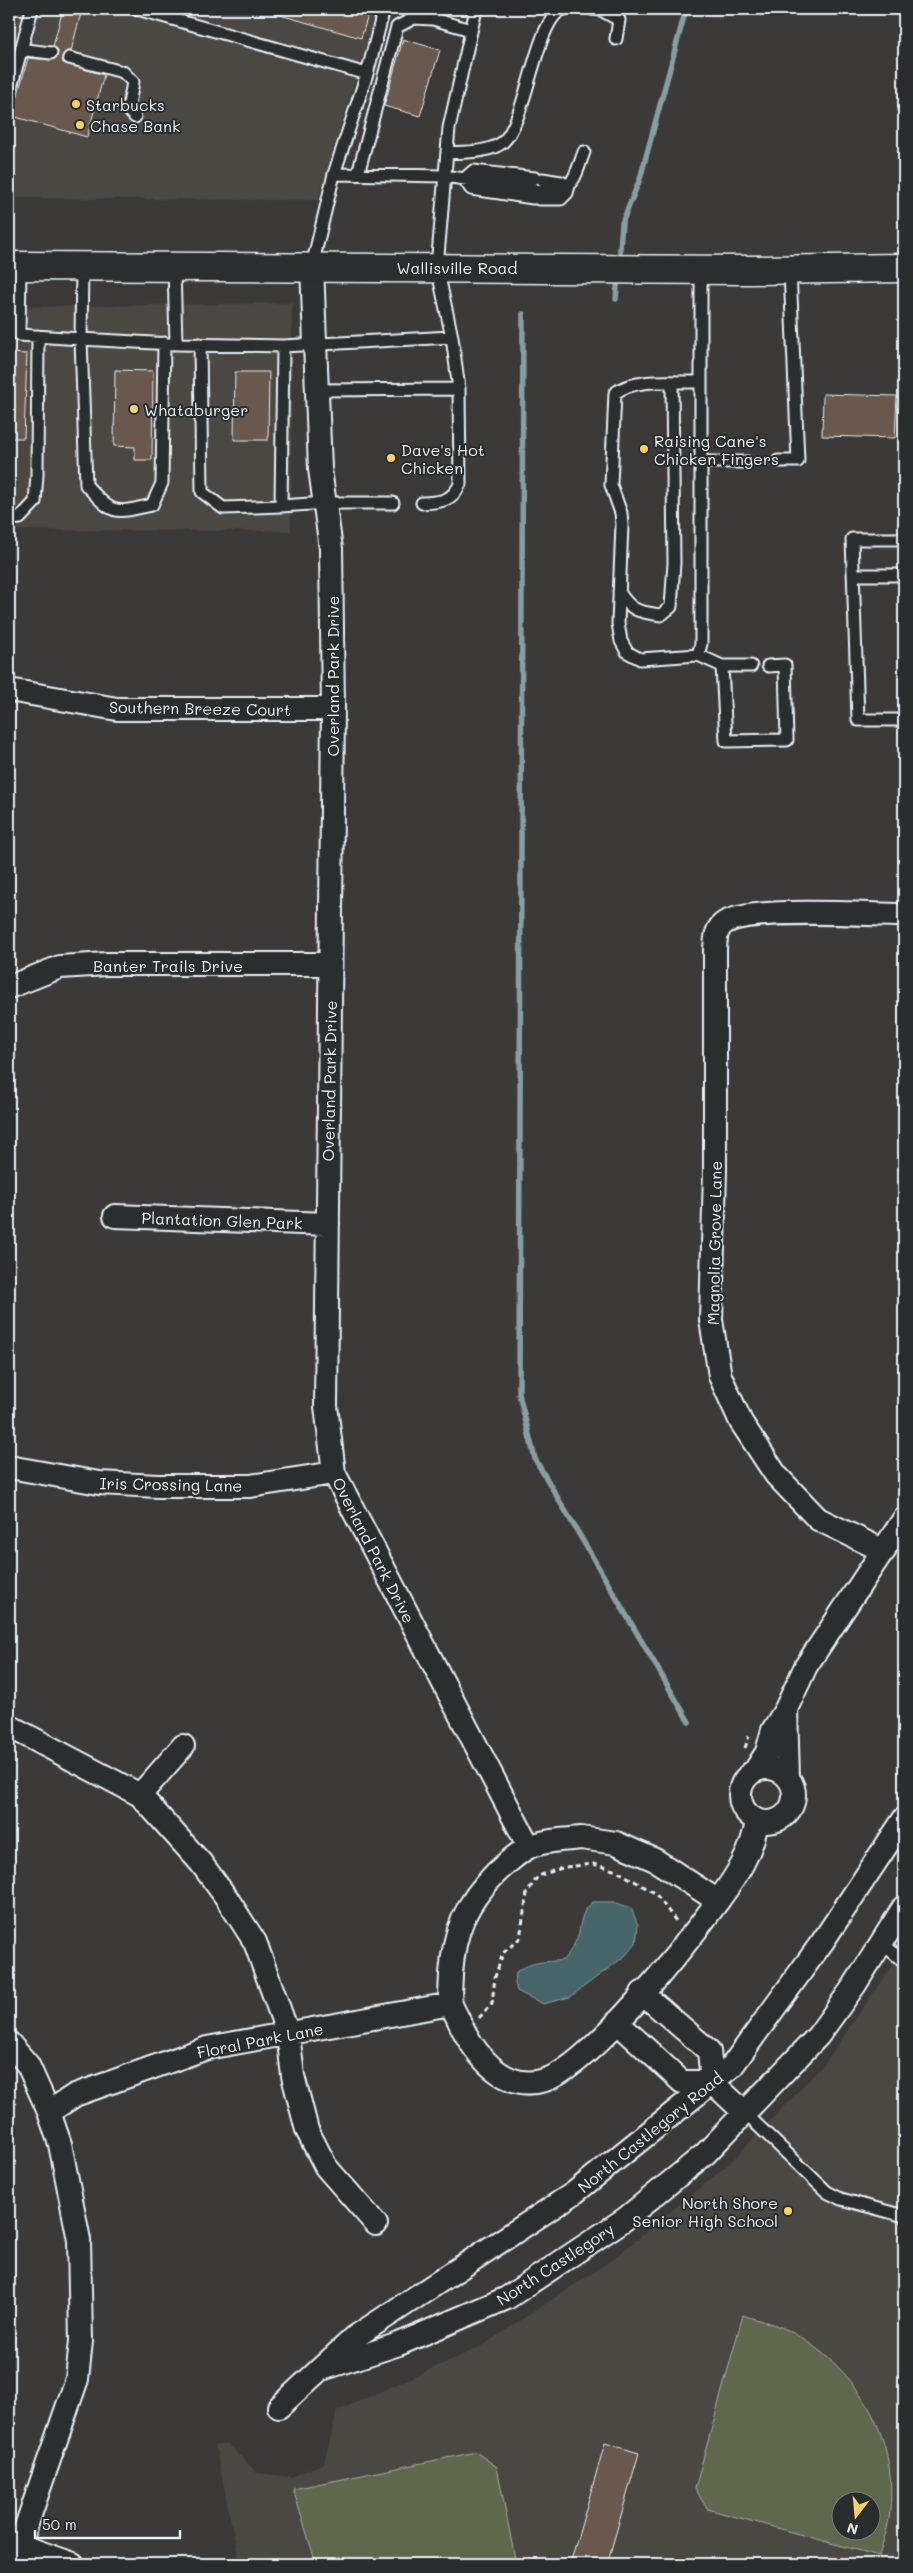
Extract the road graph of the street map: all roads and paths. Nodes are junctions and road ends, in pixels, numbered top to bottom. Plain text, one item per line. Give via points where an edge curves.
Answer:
1 (32, 9) edge
2 (137, 9) edge
3 (384, 9) edge
4 (471, 9) edge
5 (565, 9) edge
6 (592, 9) edge
7 (471, 30) junction
8 (616, 39) dead end
9 (51, 53) dead end
10 (20, 54) junction
11 (69, 58) dead end
12 (367, 74) junction
13 (9, 95) edge
14 (135, 117) dead end
15 (584, 152) dead end
16 (447, 153) junction
17 (334, 174) junction
18 (358, 174) junction
19 (444, 176) junction
20 (570, 186) junction
21 (537, 189) junction
22 (15, 266) edge
23 (82, 266) junction
24 (174, 266) junction
25 (312, 266) junction
26 (437, 267) junction
27 (790, 268) junction
28 (904, 268) edge
29 (701, 269) junction
30 (38, 336) junction
31 (14, 337) edge
32 (452, 337) junction
33 (81, 339) junction
34 (164, 343) junction
35 (315, 343) junction
36 (176, 344) junction
37 (200, 344) junction
38 (283, 346) junction
39 (701, 382) junction
40 (672, 383) junction
41 (459, 389) junction
42 (317, 390) junction
43 (778, 461) dead end
44 (701, 462) junction
45 (748, 462) dead end
46 (325, 503) junction
47 (393, 503) dead end
48 (422, 504) dead end
49 (281, 506) junction
50 (9, 519) edge
51 (904, 540) edge
52 (853, 575) junction
53 (904, 575) edge
54 (619, 592) junction
55 (698, 655) junction
56 (722, 666) junction
57 (751, 666) dead end
58 (768, 666) dead end
59 (9, 690) edge
60 (333, 709) junction
61 (904, 720) edge
62 (904, 915) edge
63 (330, 964) junction
64 (9, 987) edge
65 (115, 1216) dead end
66 (328, 1224) junction
67 (9, 1467) edge
68 (334, 1473) junction
69 (904, 1519) edge
70 (884, 1551) junction
71 (786, 1709) junction
72 (9, 1726) edge
73 (183, 1746) dead end
74 (755, 1771) junction
75 (788, 1778) junction
76 (140, 1795) junction
77 (904, 1819) edge
78 (757, 1821) junction
79 (529, 1847) junction
80 (718, 1901) junction
81 (904, 1907) edge
82 (691, 1938) junction
83 (881, 1942) junction
84 (904, 1962) edge
85 (642, 1993) junction
86 (451, 2004) junction
87 (617, 2022) junction
88 (465, 2033) junction
89 (288, 2034) junction
90 (9, 2044) edge
91 (712, 2082) junction
92 (49, 2112) junction
93 (744, 2113) junction
94 (904, 2216) edge
95 (376, 2224) dead end
96 (321, 2370) junction
97 (280, 2407) dead end
98 (16, 2554) edge
99 (73, 2564) edge

1 - 10 lane
2 - 12 lane
3 - 12 lane
4 - 7 lane via 475,14
5 - 16 lane via 550,20 514,128 502,143 480,150
6 - 8 lane via 619,20
7 - 16 lane via 449,128
7 - 18 lane via 433,19 414,18 397,27
9 - 10 lane via 26,50
10 - 13 lane
11 - 14 lane via 123,72 133,82 128,110
12 - 17 lane
15 - 20 lane
16 - 19 lane
17 - 18 lane
17 - 25 lane
18 - 19 lane
19 - 21 lane
19 - 26 lane
20 - 21 lane via 561,182
20 - 21 lane via 561,199
22 - 23 main road, Wallisville Road
22 - 31 lane
23 - 24 main road, Wallisville Road
23 - 33 lane
24 - 25 main road, Wallisville Road
24 - 36 lane
25 - 26 main road, Wallisville Road
25 - 35 street, Overland Park Drive
26 - 29 main road, Wallisville Road
26 - 32 lane
27 - 28 main road, Wallisville Road
27 - 29 main road, Wallisville Road
27 - 43 lane via 798,461
29 - 39 lane
30 - 31 lane
30 - 33 lane
30 - 50 lane via 38,475 35,502 20,518
32 - 35 lane
32 - 41 lane
33 - 34 lane
33 - 34 lane via 86,485 107,508 120,512 152,505 162,483
34 - 36 lane
35 - 38 lane
35 - 42 street, Overland Park Drive
36 - 37 lane
37 - 38 lane
37 - 49 lane via 202,492 223,508
38 - 49 lane
39 - 40 lane
39 - 44 lane
40 - 54 lane via 635,383 615,393 611,485 621,513
40 - 54 lane via 674,563 671,607 661,614 636,612
41 - 42 lane
41 - 48 lane via 460,484 456,494 443,502
42 - 46 street, Overland Park Drive via 320,469
44 - 45 lane
44 - 55 lane via 701,644
46 - 47 lane
46 - 49 lane
46 - 60 street, Overland Park Drive via 331,549
51 - 52 lane via 852,539
52 - 53 lane
52 - 61 lane via 858,720
54 - 55 lane via 618,623 621,641 628,652 640,659
55 - 56 lane
56 - 57 lane
56 - 58 lane via 726,741 787,740 785,665
59 - 60 street, Southern Breeze Court via 117,709
60 - 63 street, Overland Park Drive
62 - 70 street, Magnolia Grove Lane via 764,913 724,923 716,932 715,949 711,1320 720,1376 741,1422 776,1476 818,1519
63 - 64 street, Banter Trails Drive via 60,967
63 - 66 street, Overland Park Drive
65 - 66 street, Plantation Glen Park
66 - 68 street, Overland Park Drive via 326,1406
67 - 68 street, Iris Crossing Lane via 100,1483 158,1486 250,1486
68 - 79 street, Overland Park Drive
69 - 70 street
70 - 71 street via 806,1666
71 - 74 street
71 - 75 street
72 - 76 street
73 - 76 street
74 - 75 street via 774,1769
74 - 78 street via 747,1776 740,1796 746,1813
75 - 78 street via 794,1795 791,1809 776,1821
76 - 89 street via 201,1863 255,1942
77 - 91 street, North Castlegory Road via 823,1941 732,2066
78 - 80 street via 754,1841 742,1867
79 - 80 street via 581,1838 616,1843 655,1860
79 - 86 street via 477,1892 463,1916 452,1963
80 - 82 street
81 - 83 street
82 - 85 street
82 - 88 path via 655,1893 617,1871 593,1864 565,1867 538,1876 527,1893 520,1938 503,1953 495,1977 492,2003
83 - 84 lane
83 - 93 street, North Castlegory via 818,2036
85 - 87 street
85 - 91 street via 709,2051
86 - 88 street
86 - 89 street, Floral Park Lane
87 - 88 street via 560,2072 545,2080 526,2082 505,2076 487,2065
87 - 91 street via 682,2082
89 - 92 street, Floral Park Lane via 207,2048 76,2094
89 - 95 street via 293,2076 307,2130 326,2167
90 - 92 street via 28,2065
91 - 93 street
91 - 96 street, North Castlegory Road via 574,2193 355,2337
92 - 98 street via 60,2144 79,2240 81,2341 77,2379
93 - 94 lane via 827,2192 841,2199
93 - 96 street, North Castlegory via 706,2154 625,2219 507,2298 399,2344
96 - 97 street, North Castlegory
98 - 99 street

